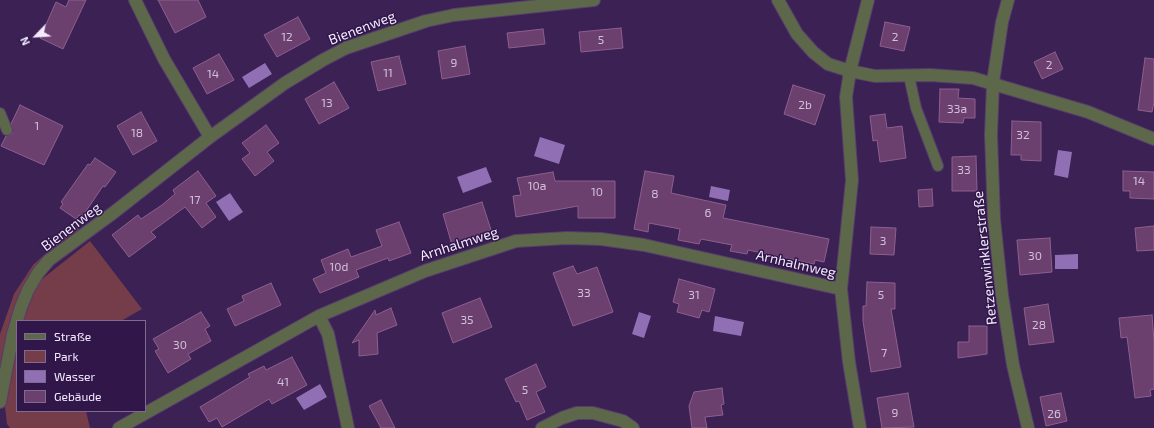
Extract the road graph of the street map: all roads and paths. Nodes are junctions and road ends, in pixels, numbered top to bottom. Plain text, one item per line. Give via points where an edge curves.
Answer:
1 (135, 0) edge
2 (594, 0) edge
3 (778, 0) edge
4 (868, 0) edge
5 (1008, 0) edge
6 (850, 71) junction
7 (909, 76) junction
8 (993, 82) junction
9 (0, 112) edge
10 (7, 130) dead end
11 (210, 137) junction
12 (1154, 139) edge
13 (938, 166) dead end
14 (841, 289) junction
15 (320, 316) junction
16 (17, 320) edge
17 (16, 324) edge
18 (0, 402) edge
19 (119, 428) edge
20 (348, 428) edge
21 (542, 428) edge
22 (633, 428) edge
23 (860, 428) edge
24 (1028, 428) edge

1 - 11 street via 164,58
2 - 11 street, Bienenweg via 454,16 426,21 379,36 323,60 285,83
3 - 6 street via 797,34 813,52 828,64
4 - 6 street, Arnhalmweg
5 - 8 street, Retzenwinklerstraße
6 - 7 street via 875,76
6 - 14 street, Arnhalmweg via 846,98 852,180
7 - 8 street via 956,76
7 - 13 lane via 916,108
8 - 12 street via 1088,112
8 - 24 street, Retzenwinklerstraße via 991,134 995,227 1013,365
9 - 10 lane
11 - 16 street, Bienenweg via 49,260 38,272 28,290
14 - 15 street, Arnhalmweg via 644,245 601,239 567,238 516,241 424,271
14 - 23 street, Arnhalmweg
15 - 19 street, Arnhalmweg
15 - 20 street via 328,334
17 - 18 street, Bienenweg
21 - 22 street via 562,418 593,413 623,421

